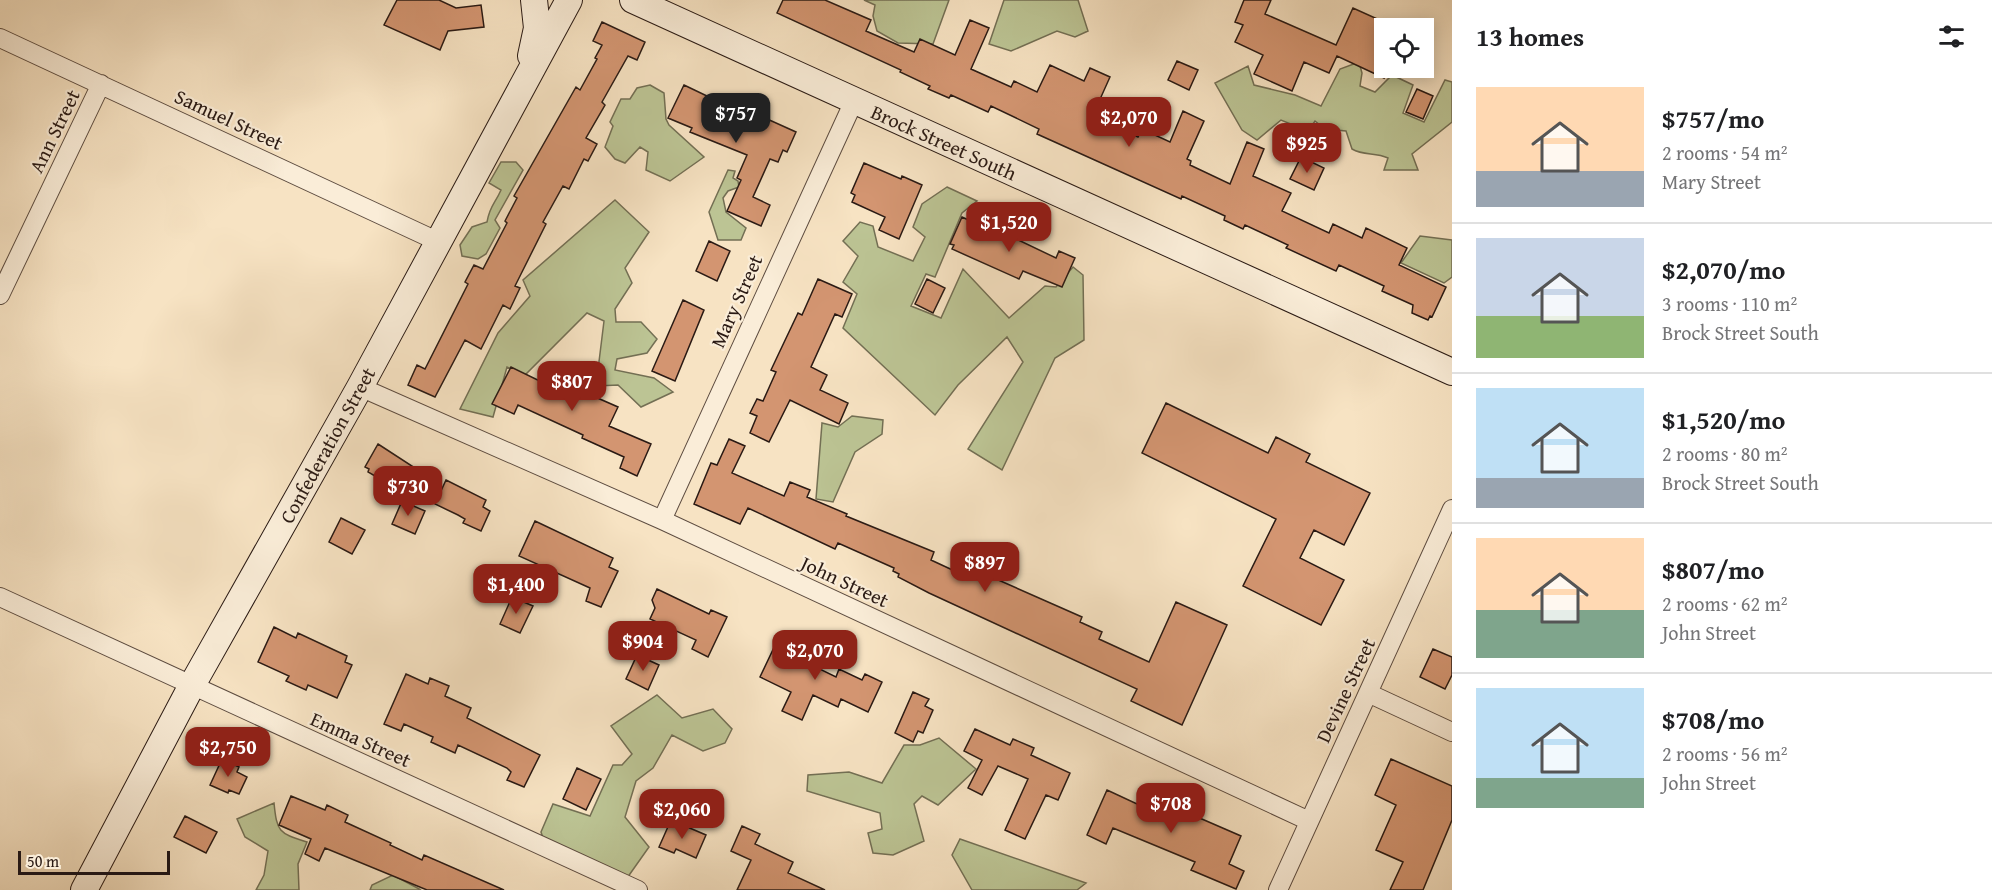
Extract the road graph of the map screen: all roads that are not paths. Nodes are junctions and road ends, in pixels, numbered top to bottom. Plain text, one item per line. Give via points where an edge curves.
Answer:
1 (534, 0) edge
2 (569, 0) edge
3 (633, 0) edge
4 (0, 38) edge
5 (101, 84) junction
6 (520, 90) junction
7 (854, 101) junction
8 (439, 242) junction
9 (0, 295) edge
10 (1452, 372) edge
11 (360, 387) junction
12 (1452, 508) edge
13 (662, 520) junction
14 (0, 597) edge
15 (191, 687) junction
16 (1368, 693) junction
17 (1452, 732) edge
18 (1309, 821) junction
19 (84, 890) edge
20 (638, 890) edge
21 (1278, 890) edge

1 - 6 main road via 537,28
2 - 6 main road, Confederation Street
3 - 7 main road, Brock Street South
4 - 5 street, Samuel Street
5 - 8 street, Samuel Street
5 - 9 street, Ann Street
6 - 8 main road, Confederation Street
7 - 10 main road, Brock Street South
7 - 13 street, Mary Street
8 - 11 main road, Confederation Street
11 - 13 street, John Street
11 - 15 main road, Confederation Street
12 - 16 street, Devine Street
13 - 18 street, John Street
14 - 15 street, Emma Street
15 - 19 main road, Confederation Street
15 - 20 street, Emma Street
16 - 17 street
16 - 18 street, Devine Street
18 - 21 street, Devine Street

